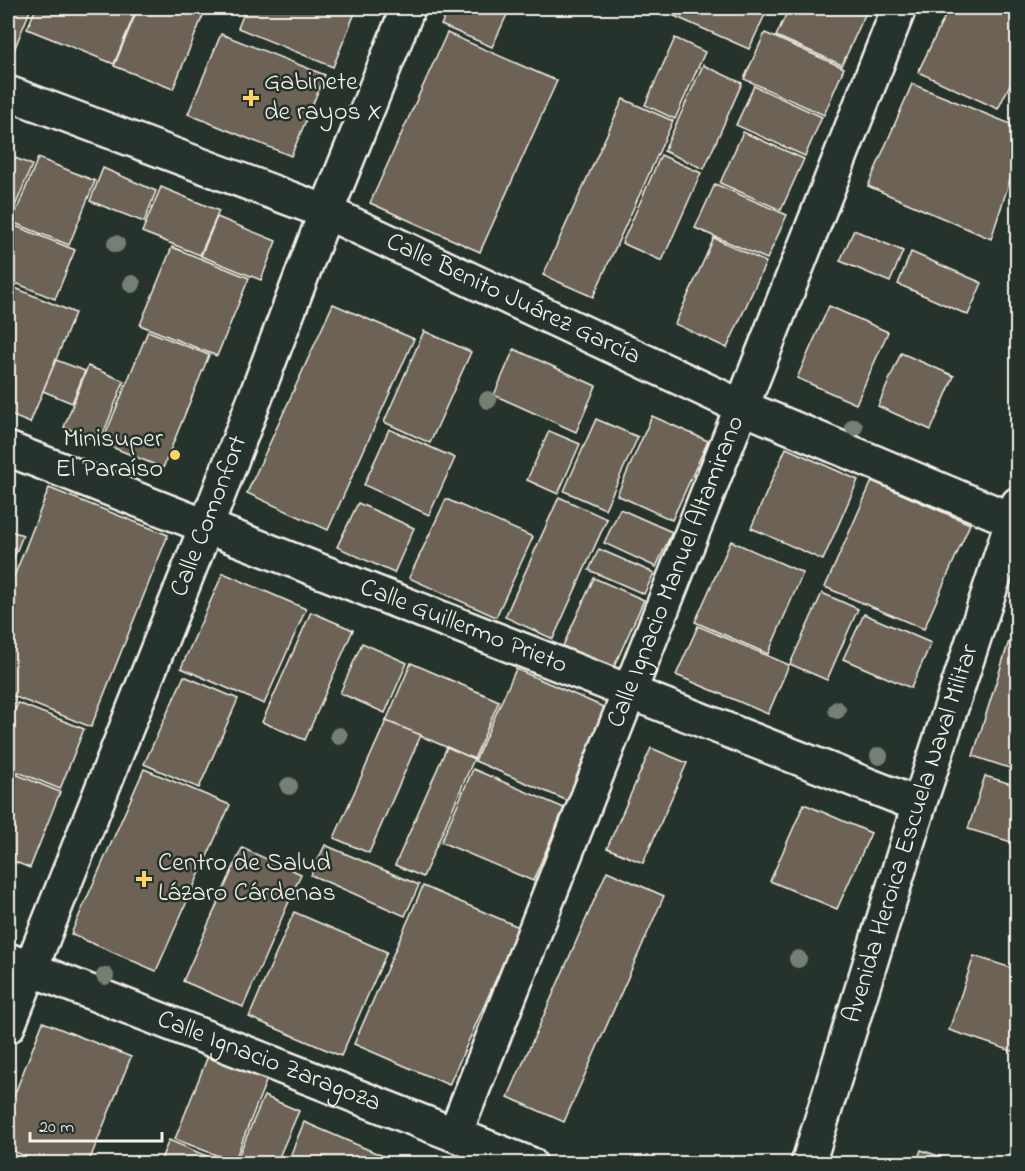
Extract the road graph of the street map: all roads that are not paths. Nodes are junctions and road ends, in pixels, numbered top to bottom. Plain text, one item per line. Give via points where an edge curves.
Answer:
1 (408, 8) edge
2 (898, 8) edge
3 (8, 93) edge
4 (326, 212) junction
5 (742, 407) junction
6 (8, 449) edge
7 (1015, 512) edge
8 (206, 527) junction
9 (629, 692) junction
10 (919, 805) junction
11 (19, 964) edge
12 (8, 1026) edge
13 (455, 1134) junction
14 (530, 1164) edge
15 (808, 1164) edge

1 - 4 street, Calle Comonfort
2 - 5 street, Calle Ignacio Manuel Altamirano
3 - 4 street, Calle Benito Juárez García
4 - 5 street, Calle Benito Juárez García
4 - 8 street, Calle Comonfort
5 - 7 street, Calle Benito Juárez García
5 - 9 street, Calle Ignacio Manuel Altamirano
6 - 8 street, Calle Guillermo Prieto
7 - 10 street, Avenida Heroica Escuela Naval Militar
8 - 9 street, Calle Guillermo Prieto
8 - 11 street, Calle Comonfort
9 - 10 street, Calle Guillermo Prieto
9 - 13 street, Calle Ignacio Manuel Altamirano
10 - 15 street, Avenida Heroica Escuela Naval Militar
11 - 12 street, Calle Comonfort
11 - 13 street, Calle Ignacio Zaragoza
13 - 14 street, Calle Ignacio Zaragoza

